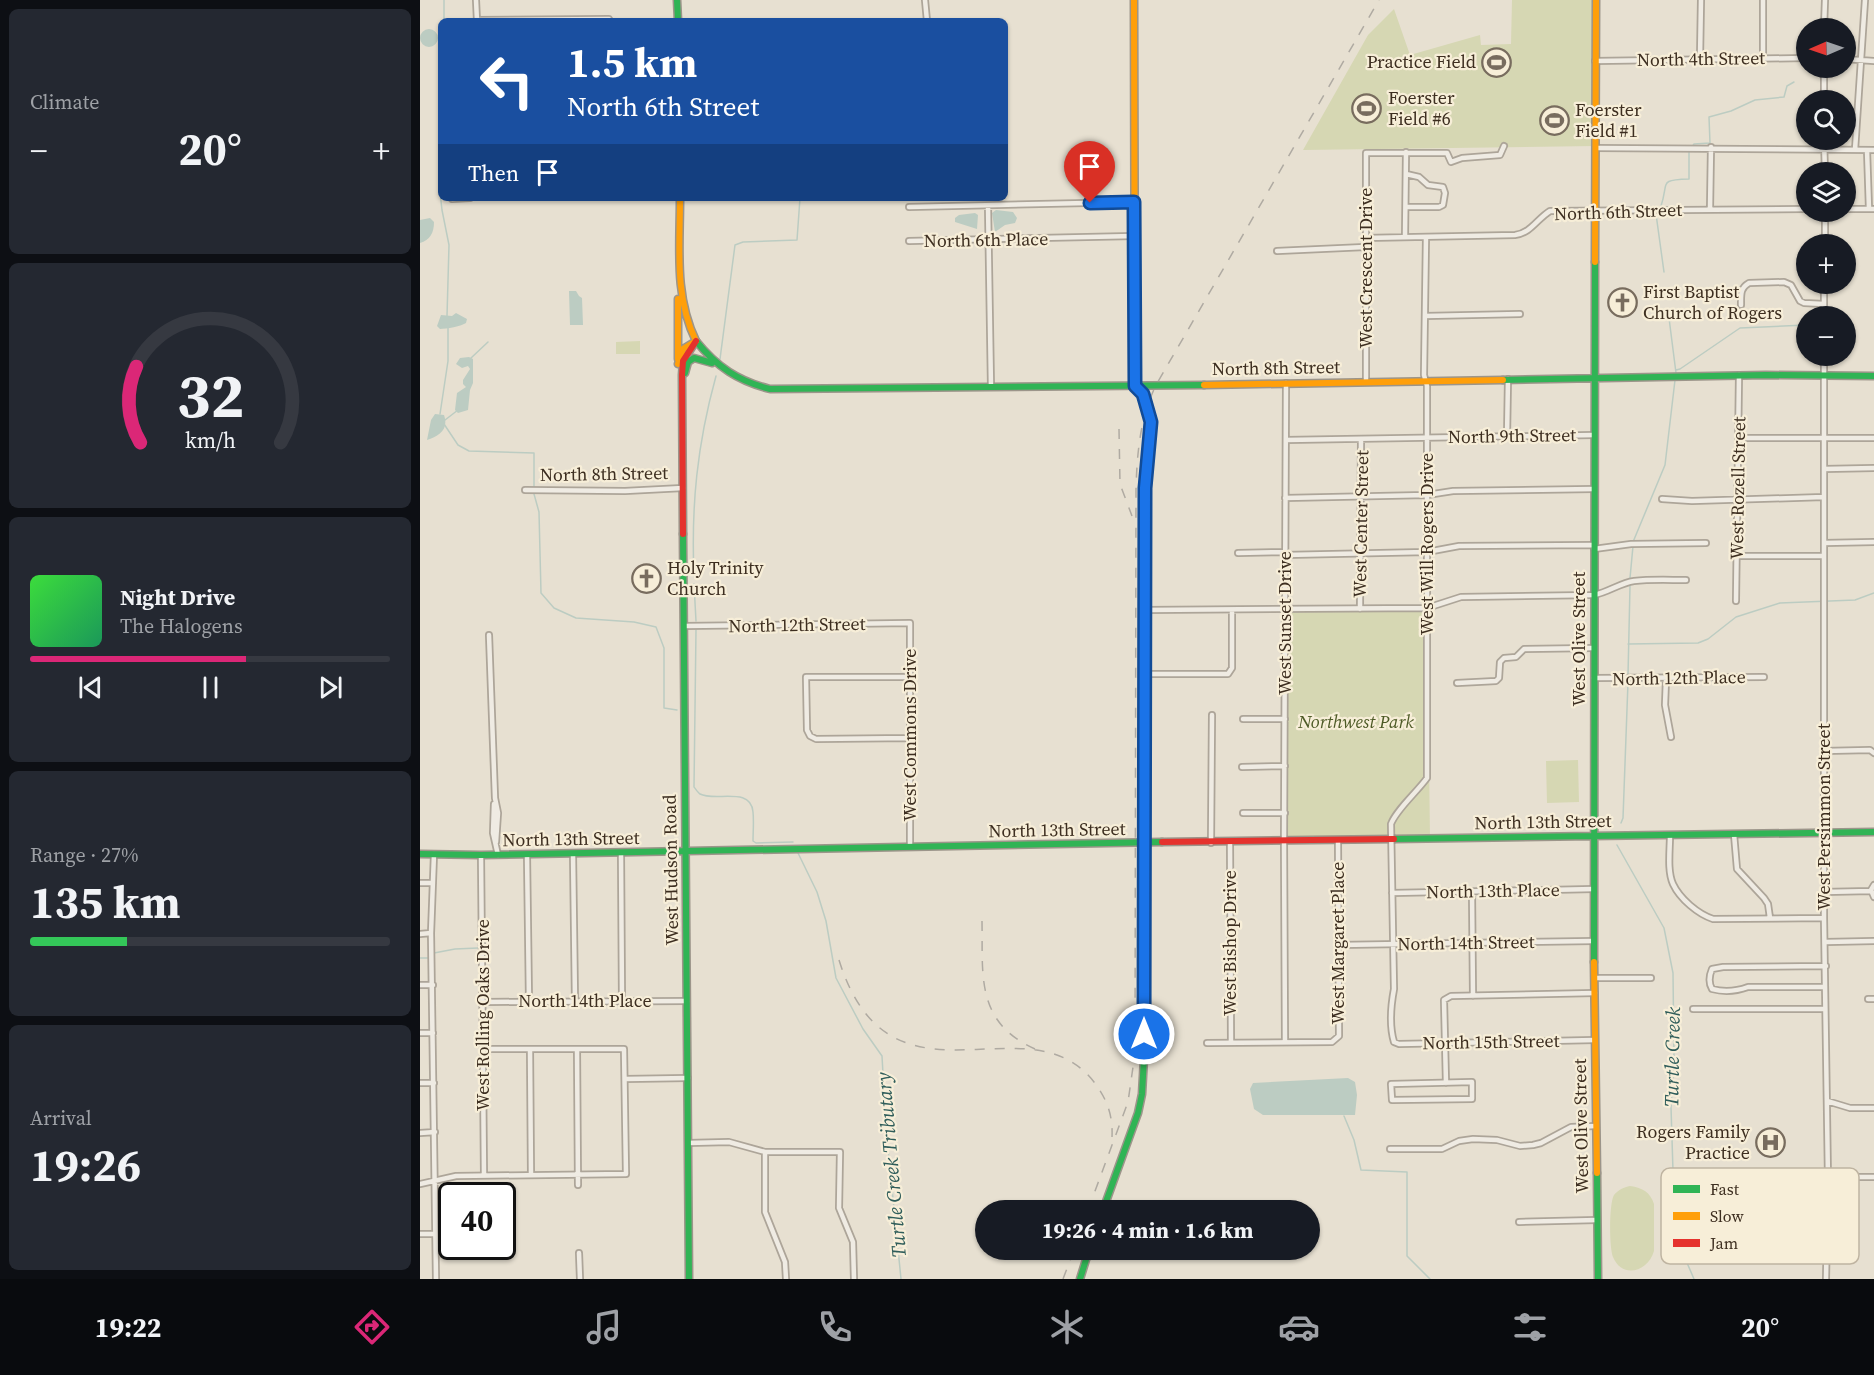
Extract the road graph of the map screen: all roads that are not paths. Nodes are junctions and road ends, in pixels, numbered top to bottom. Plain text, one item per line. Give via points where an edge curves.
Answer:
1 (477, 0) edge
2 (677, 0) edge
3 (925, 0) edge
4 (1134, 0) edge
5 (1596, 0) edge
6 (1701, 0) edge
7 (1763, 0) edge
8 (1824, 0) edge
9 (1865, 0) edge
10 (477, 18) edge
11 (678, 18) edge
12 (927, 18) edge
13 (1824, 18) edge
14 (1700, 58) junction
15 (1762, 58) junction
16 (1796, 58) edge
17 (1856, 60) edge
18 (1861, 60) junction
19 (1595, 61) junction
20 (1874, 61) edge
21 (1856, 135) edge
22 (1504, 146) dead end
23 (1711, 147) junction
24 (1596, 148) junction
25 (1796, 149) edge
26 (1856, 150) edge
27 (1867, 150) junction
28 (1874, 150) edge
29 (1406, 153) junction
30 (1406, 174) junction
31 (680, 201) edge
32 (1134, 202) junction
33 (988, 206) junction
34 (909, 207) dead end
35 (1406, 207) junction
36 (1872, 208) edge
37 (1796, 209) edge
38 (1856, 209) edge
39 (1710, 210) junction
40 (1595, 211) junction
41 (1134, 236) junction
42 (1406, 237) junction
43 (1426, 237) junction
44 (1365, 238) junction
45 (988, 240) junction
46 (909, 241) dead end
47 (1365, 247) junction
48 (1277, 251) dead end
49 (680, 289) junction
50 (1824, 294) edge
51 (1824, 303) joint
52 (1741, 305) dead end
53 (1520, 314) dead end
54 (1425, 316) junction
55 (696, 341) junction
56 (678, 360) junction
57 (717, 366) junction
58 (1824, 366) edge
59 (1739, 375) junction
60 (1824, 376) junction
61 (1874, 376) edge
62 (1594, 378) junction
63 (1508, 379) junction
64 (1426, 381) junction
65 (1366, 382) junction
66 (1286, 383) junction
67 (1135, 386) junction
68 (991, 387) junction
69 (1594, 435) junction
70 (1507, 437) junction
71 (1428, 438) junction
72 (1739, 438) junction
73 (1824, 438) junction
74 (1874, 438) edge
75 (1361, 439) junction
76 (1286, 440) junction
77 (682, 460) junction
78 (1874, 468) edge
79 (1824, 469) junction
80 (682, 488) junction
81 (1594, 489) junction
82 (525, 490) dead end
83 (1427, 495) junction
84 (1360, 497) junction
85 (1824, 497) junction
86 (1285, 498) junction
87 (1739, 498) junction
88 (1662, 499) dead end
89 (1874, 542) edge
90 (1706, 543) dead end
91 (1824, 543) junction
92 (1594, 547) junction
93 (1239, 552) dead end
94 (1427, 552) junction
95 (1285, 554) junction
96 (1360, 554) junction
97 (1738, 556) junction
98 (1824, 556) junction
99 (1686, 580) dead end
100 (1594, 595) junction
101 (1736, 601) dead end
102 (1427, 608) junction
103 (1360, 609) junction
104 (1146, 610) junction
105 (1232, 610) junction
106 (1285, 610) junction
107 (910, 623) joint
108 (684, 626) junction
109 (489, 635) dead end
110 (1594, 648) junction
111 (1145, 674) junction
112 (910, 676) junction
113 (1764, 677) dead end
114 (1594, 678) junction
115 (1666, 679) junction
116 (1457, 683) dead end
117 (1212, 715) dead end
118 (1243, 719) dead end
119 (1285, 719) junction
120 (1671, 737) dead end
121 (911, 738) junction
122 (1824, 751) junction
123 (1874, 753) edge
124 (1285, 766) junction
125 (1242, 767) dead end
126 (1243, 813) dead end
127 (1284, 813) junction
128 (1824, 832) junction
129 (1874, 832) edge
130 (1734, 834) junction
131 (1670, 835) junction
132 (1593, 836) junction
133 (1338, 840) junction
134 (1390, 840) junction
135 (1284, 841) junction
136 (1230, 842) junction
137 (1144, 843) junction
138 (1211, 843) junction
139 (910, 846) junction
140 (686, 851) junction
141 (621, 853) junction
142 (420, 854) edge
143 (434, 854) junction
144 (573, 854) junction
145 (481, 855) junction
146 (498, 855) junction
147 (527, 855) junction
148 (420, 883) edge
149 (433, 883) junction
150 (1874, 885) edge
151 (1594, 889) junction
152 (1871, 891) junction
153 (1472, 892) junction
154 (1824, 892) junction
155 (1392, 893) junction
156 (1874, 897) edge
157 (1770, 918) junction
158 (1824, 918) junction
159 (431, 933) junction
160 (420, 934) edge
161 (1594, 941) junction
162 (1874, 941) edge
163 (1826, 942) junction
164 (1473, 944) junction
165 (1339, 945) junction
166 (1393, 945) junction
167 (1826, 966) junction
168 (1594, 978) junction
169 (1651, 978) dead end
170 (420, 985) edge
171 (433, 985) junction
172 (1825, 987) junction
173 (1595, 993) junction
174 (1473, 996) junction
175 (529, 1001) junction
176 (575, 1001) junction
177 (622, 1001) junction
178 (687, 1001) junction
179 (484, 1002) junction
180 (1693, 1009) dead end
181 (1825, 1009) junction
182 (420, 1033) edge
183 (433, 1033) junction
184 (1392, 1036) joint
185 (1595, 1040) junction
186 (1285, 1042) junction
187 (1207, 1043) dead end
188 (1231, 1043) junction
189 (1445, 1043) junction
190 (484, 1049) junction
191 (530, 1049) junction
192 (577, 1049) junction
193 (688, 1078) junction
194 (625, 1079) junction
195 (420, 1083) edge
196 (434, 1083) junction
197 (1446, 1083) junction
198 (1827, 1101) junction
199 (1874, 1108) edge
200 (1596, 1126) junction
201 (435, 1132) junction
202 (420, 1133) edge
203 (688, 1143) junction
204 (1390, 1149) dead end
205 (765, 1152) junction
206 (1828, 1168) edge
207 (484, 1175) junction
208 (531, 1175) junction
209 (578, 1175) junction
210 (1859, 1176) edge
211 (1874, 1177) edge
212 (435, 1180) junction
213 (420, 1184) edge
214 (579, 1185) dead end
215 (1107, 1200) edge
216 (1597, 1220) junction
217 (1519, 1222) dead end
218 (420, 1234) edge
219 (435, 1234) junction
220 (579, 1253) dead end
221 (1086, 1260) edge
222 (1826, 1264) edge
223 (435, 1279) edge
224 (580, 1279) edge
225 (689, 1279) edge
226 (786, 1279) edge
227 (854, 1279) edge
228 (1080, 1279) edge
229 (1598, 1279) edge
230 (1826, 1279) edge

1 - 10 street
2 - 11 main road
3 - 12 street
4 - 32 main road
5 - 19 main road, West Olive Street
6 - 14 street
7 - 15 street
8 - 13 street
9 - 18 street
14 - 15 street, North 4th Street
14 - 19 street, North 4th Street
15 - 16 street, North 4th Street
17 - 18 street
18 - 20 street
18 - 21 street
19 - 24 main road, West Olive Street
22 - 29 street via 1500,156 1451,162 1447,153
23 - 24 street
23 - 25 street
23 - 39 street
24 - 40 main road, West Olive Street
26 - 27 street
27 - 28 street
27 - 36 street
29 - 30 street
29 - 44 street, West Crescent Drive via 1365,153
30 - 35 street
30 - 35 street via 1419,177 1428,185 1443,187 1445,200 1439,207
31 - 49 main road
32 - 33 street
32 - 41 main road
33 - 34 street
33 - 45 street
35 - 42 street
36 - 38 street
37 - 39 street, North 6th Street
39 - 40 street, North 6th Street
40 - 43 street, North 6th Street via 1550,211 1523,234
40 - 62 main road, West Olive Street
41 - 45 street, North 6th Place
41 - 67 main road
42 - 43 street, North 6th Street
42 - 44 street, North 6th Street
43 - 54 street, West Will Rogers Drive
44 - 47 street, West Crescent Drive
45 - 46 street, North 6th Place
45 - 68 street
47 - 48 street
47 - 65 street, West Crescent Drive
49 - 55 main road via 683,312
49 - 56 main road, West Hudson Road via 676,307
50 - 51 street
51 - 52 street via 1800,301 1791,285 1784,282 1749,282 1741,292
53 - 54 street
54 - 64 street, West Will Rogers Drive
55 - 56 main road via 683,348
55 - 57 main road, North 8th Street
55 - 77 main road, West Hudson Road via 682,367
56 - 77 main road, West Hudson Road
57 - 68 main road, North 8th Street via 735,378 770,389
57 - 77 main road, West Hudson Road via 700,357 686,365 686,444
58 - 60 street, West Persimmon Street
59 - 60 main road, North 8th Street
59 - 62 main road, North 8th Street
59 - 72 street, West Rozell Street
60 - 61 main road, North 8th Street
60 - 73 street, West Persimmon Street
62 - 63 main road, North 8th Street
62 - 69 main road, West Olive Street
63 - 64 main road, North 8th Street
63 - 70 street
64 - 65 main road, North 8th Street
64 - 71 street, West Will Rogers Drive
65 - 66 main road, North 8th Street
66 - 67 main road, North 8th Street
66 - 76 street, West Sunset Drive
67 - 68 main road, North 8th Street
67 - 104 main road via 1143,394 1151,422 1145,488
69 - 70 street, North 9th Street
69 - 81 main road, West Olive Street
70 - 71 street, North 9th Street
71 - 75 street, North 9th Street
71 - 83 street, West Will Rogers Drive
72 - 73 street
72 - 87 street, West Rozell Street
73 - 74 street
73 - 79 street, West Persimmon Street
75 - 76 street, North 9th Street
75 - 84 street, West Center Street
76 - 86 street, West Sunset Drive
77 - 80 main road, West Hudson Road
78 - 79 street
79 - 85 street, West Persimmon Street
80 - 82 street, North 8th Street
80 - 108 main road, West Hudson Road
81 - 83 street via 1453,491
81 - 92 main road, West Olive Street
83 - 84 street
83 - 94 street, West Will Rogers Drive
84 - 86 street
84 - 96 street, West Center Street
85 - 87 street
85 - 91 street, West Persimmon Street
86 - 95 street, West Sunset Drive
87 - 88 street
87 - 97 street, West Rozell Street
89 - 91 street
90 - 92 street
91 - 98 street, West Persimmon Street
92 - 94 street via 1459,546
92 - 100 main road, West Olive Street
93 - 95 street
94 - 96 street
94 - 102 street, West Will Rogers Drive
95 - 96 street
95 - 106 street, West Sunset Drive
96 - 103 street, West Center Street
97 - 98 street
97 - 101 street, West Rozell Street
98 - 122 street, West Persimmon Street
99 - 100 street via 1634,581
100 - 102 street via 1461,597
100 - 110 main road, West Olive Street
102 - 103 street
102 - 134 street, West Will Rogers Drive via 1427,778 1393,816
103 - 106 street
104 - 105 street
104 - 111 main road
105 - 106 street
105 - 111 street via 1232,668 1228,674
106 - 119 street, West Sunset Drive
107 - 108 street, North 12th Street
107 - 112 street, West Commons Drive
108 - 140 main road, West Hudson Road
109 - 146 street
110 - 114 main road, West Olive Street
110 - 116 street via 1524,649 1516,657 1500,662 1496,681
111 - 137 main road
112 - 121 street, West Commons Drive
112 - 121 street via 806,677 807,730 816,740
113 - 115 street, North 12th Place
114 - 115 street, North 12th Place
114 - 132 main road, West Olive Street
115 - 120 street via 1665,705
117 - 138 street
118 - 119 street
119 - 124 street, West Sunset Drive
121 - 139 street, West Commons Drive
122 - 123 street
122 - 128 street, West Persimmon Street
124 - 125 street
124 - 127 street, West Sunset Drive
126 - 127 street
127 - 135 street, West Sunset Drive
128 - 129 main road, North 13th Street
128 - 130 main road, North 13th Street
128 - 154 street, West Persimmon Street
130 - 131 main road, North 13th Street
130 - 157 street via 1737,869 1764,898
131 - 132 main road, North 13th Street
131 - 157 street via 1673,885 1690,905 1713,919
132 - 134 main road, North 13th Street
132 - 151 main road, West Olive Street
133 - 134 main road, North 13th Street
133 - 135 main road, North 13th Street
133 - 165 street, West Margaret Place
134 - 155 street, West Will Rogers Drive
135 - 136 main road, North 13th Street
135 - 186 street, West Sunset Drive
136 - 138 main road, North 13th Street
136 - 188 street, West Bishop Drive
137 - 138 main road, North 13th Street
137 - 139 main road, North 13th Street
137 - 215 main road via 1142,1094
139 - 140 main road, North 13th Street
140 - 141 main road, North 13th Street
140 - 178 main road, West Hudson Road
141 - 144 main road, North 13th Street
141 - 177 street
142 - 143 main road, North 13th Street
143 - 145 main road, North 13th Street
143 - 149 street
144 - 147 main road, North 13th Street
144 - 176 street
145 - 146 main road, North 13th Street
145 - 179 street, West Rolling Oaks Drive
146 - 147 main road, North 13th Street
147 - 175 street
148 - 149 street
149 - 159 street
150 - 152 street
151 - 153 street, North 13th Place
151 - 161 main road, West Olive Street
152 - 154 street
152 - 156 street
153 - 155 street, North 13th Place
153 - 164 street
154 - 158 street, West Persimmon Street
155 - 166 street, West Will Rogers Drive
157 - 158 street
158 - 163 street, West Persimmon Street
159 - 160 street
159 - 171 street
161 - 164 street, North 14th Street
161 - 168 main road, West Olive Street
162 - 163 street
163 - 167 street, West Persimmon Street
164 - 166 street, North 14th Street
164 - 174 street
165 - 166 street, North 14th Street
165 - 186 street, West Margaret Place via 1339,1036 1332,1042
166 - 184 street, West Will Rogers Drive
167 - 172 street, West Persimmon Street
167 - 172 street via 1723,967 1712,969 1709,976 1712,988 1718,990
168 - 169 street
168 - 173 main road, West Olive Street
170 - 171 street
171 - 183 street
172 - 181 street, West Persimmon Street
173 - 174 street
173 - 185 main road, West Olive Street
174 - 189 street via 1444,1000
175 - 176 street, North 14th Place
175 - 179 street, North 14th Place
176 - 177 street, North 14th Place
177 - 178 street, North 14th Place
178 - 193 main road, West Hudson Road
179 - 190 street, West Rolling Oaks Drive
180 - 181 street
181 - 198 street, West Persimmon Street
182 - 183 street
183 - 196 street
184 - 189 street, North 15th Street via 1399,1044
185 - 189 street, North 15th Street
185 - 200 main road, West Olive Street
186 - 188 street
187 - 188 street
189 - 197 street
190 - 191 street
190 - 207 street, West Rolling Oaks Drive
191 - 192 street
191 - 208 street
192 - 194 street via 624,1049
192 - 209 street
193 - 194 street
193 - 203 main road, West Hudson Road
194 - 209 street via 626,1174
195 - 196 street
196 - 201 street
197 - 197 street via 1472,1082 1472,1099 1392,1100 1391,1084
198 - 199 street via 1850,1108
198 - 206 street, West Persimmon Street
200 - 204 street via 1570,1127 1533,1145 1473,1139 1442,1149
200 - 216 main road, West Olive Street
201 - 202 street
201 - 212 street
203 - 205 street via 729,1142
203 - 225 main road, West Hudson Road
205 - 226 street via 765,1212 785,1262
205 - 227 street via 840,1152 840,1208 854,1242
207 - 208 street
207 - 212 street
208 - 209 street
209 - 214 street
210 - 211 street
212 - 213 street
212 - 219 street
216 - 217 street
216 - 229 main road, West Olive Street
218 - 219 street
219 - 223 street
220 - 224 street
221 - 228 main road
222 - 230 street, West Persimmon Street

